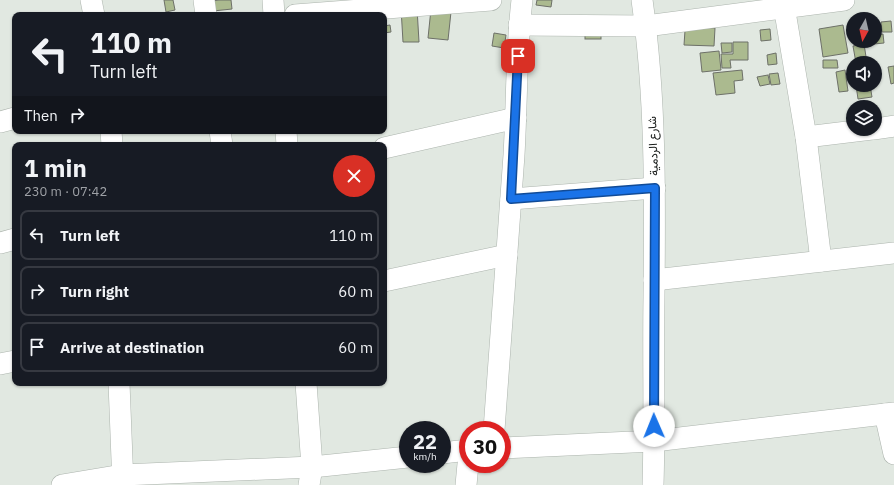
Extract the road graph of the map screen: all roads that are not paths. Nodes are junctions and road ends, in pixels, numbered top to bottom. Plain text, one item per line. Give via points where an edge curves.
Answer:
1 (92, 0) edge
2 (204, 0) edge
3 (273, 0) edge
4 (491, 0) edge
5 (522, 0) edge
6 (642, 0) edge
7 (844, 0) edge
8 (784, 4) edge
9 (94, 12) edge
10 (206, 12) edge
11 (274, 12) edge
12 (334, 12) edge
13 (519, 25) junction
14 (646, 26) junction
15 (516, 118) junction
16 (12, 119) edge
17 (0, 122) edge
18 (894, 126) edge
19 (882, 128) edge
20 (846, 132) edge
21 (806, 137) junction
22 (387, 147) edge
23 (655, 188) junction
24 (511, 199) junction
25 (12, 240) edge
26 (0, 243) edge
27 (894, 253) edge
28 (507, 255) junction
29 (821, 261) junction
30 (387, 280) edge
31 (654, 280) junction
32 (12, 362) edge
33 (0, 364) edge
34 (119, 386) edge
35 (306, 386) edge
36 (890, 413) edge
37 (495, 421) edge
38 (654, 441) junction
39 (511, 448) edge
40 (894, 454) edge
41 (399, 459) edge
42 (467, 473) edge
43 (310, 476) edge
44 (123, 480) edge
45 (62, 485) edge
46 (466, 485) edge
47 (653, 485) edge

1 - 9 street
2 - 10 street
3 - 11 street
4 - 12 street
5 - 13 street
6 - 14 street, شارع الردمية
7 - 8 street
8 - 14 street
8 - 21 street
13 - 14 street
13 - 15 street
14 - 23 street, شارع الردمية
15 - 22 street
15 - 24 street
16 - 17 street
18 - 19 street
20 - 21 street
21 - 29 street
23 - 24 street
23 - 31 street, شارع الردمية
24 - 28 street
25 - 26 street
27 - 29 street
28 - 30 street
28 - 37 street
29 - 31 street
31 - 38 street, شارع الردمية
32 - 33 street
34 - 44 street
35 - 43 street
36 - 38 street
36 - 40 street
38 - 39 street
38 - 47 street, شارع الردمية
41 - 43 street
42 - 46 street
43 - 44 street
44 - 45 street

